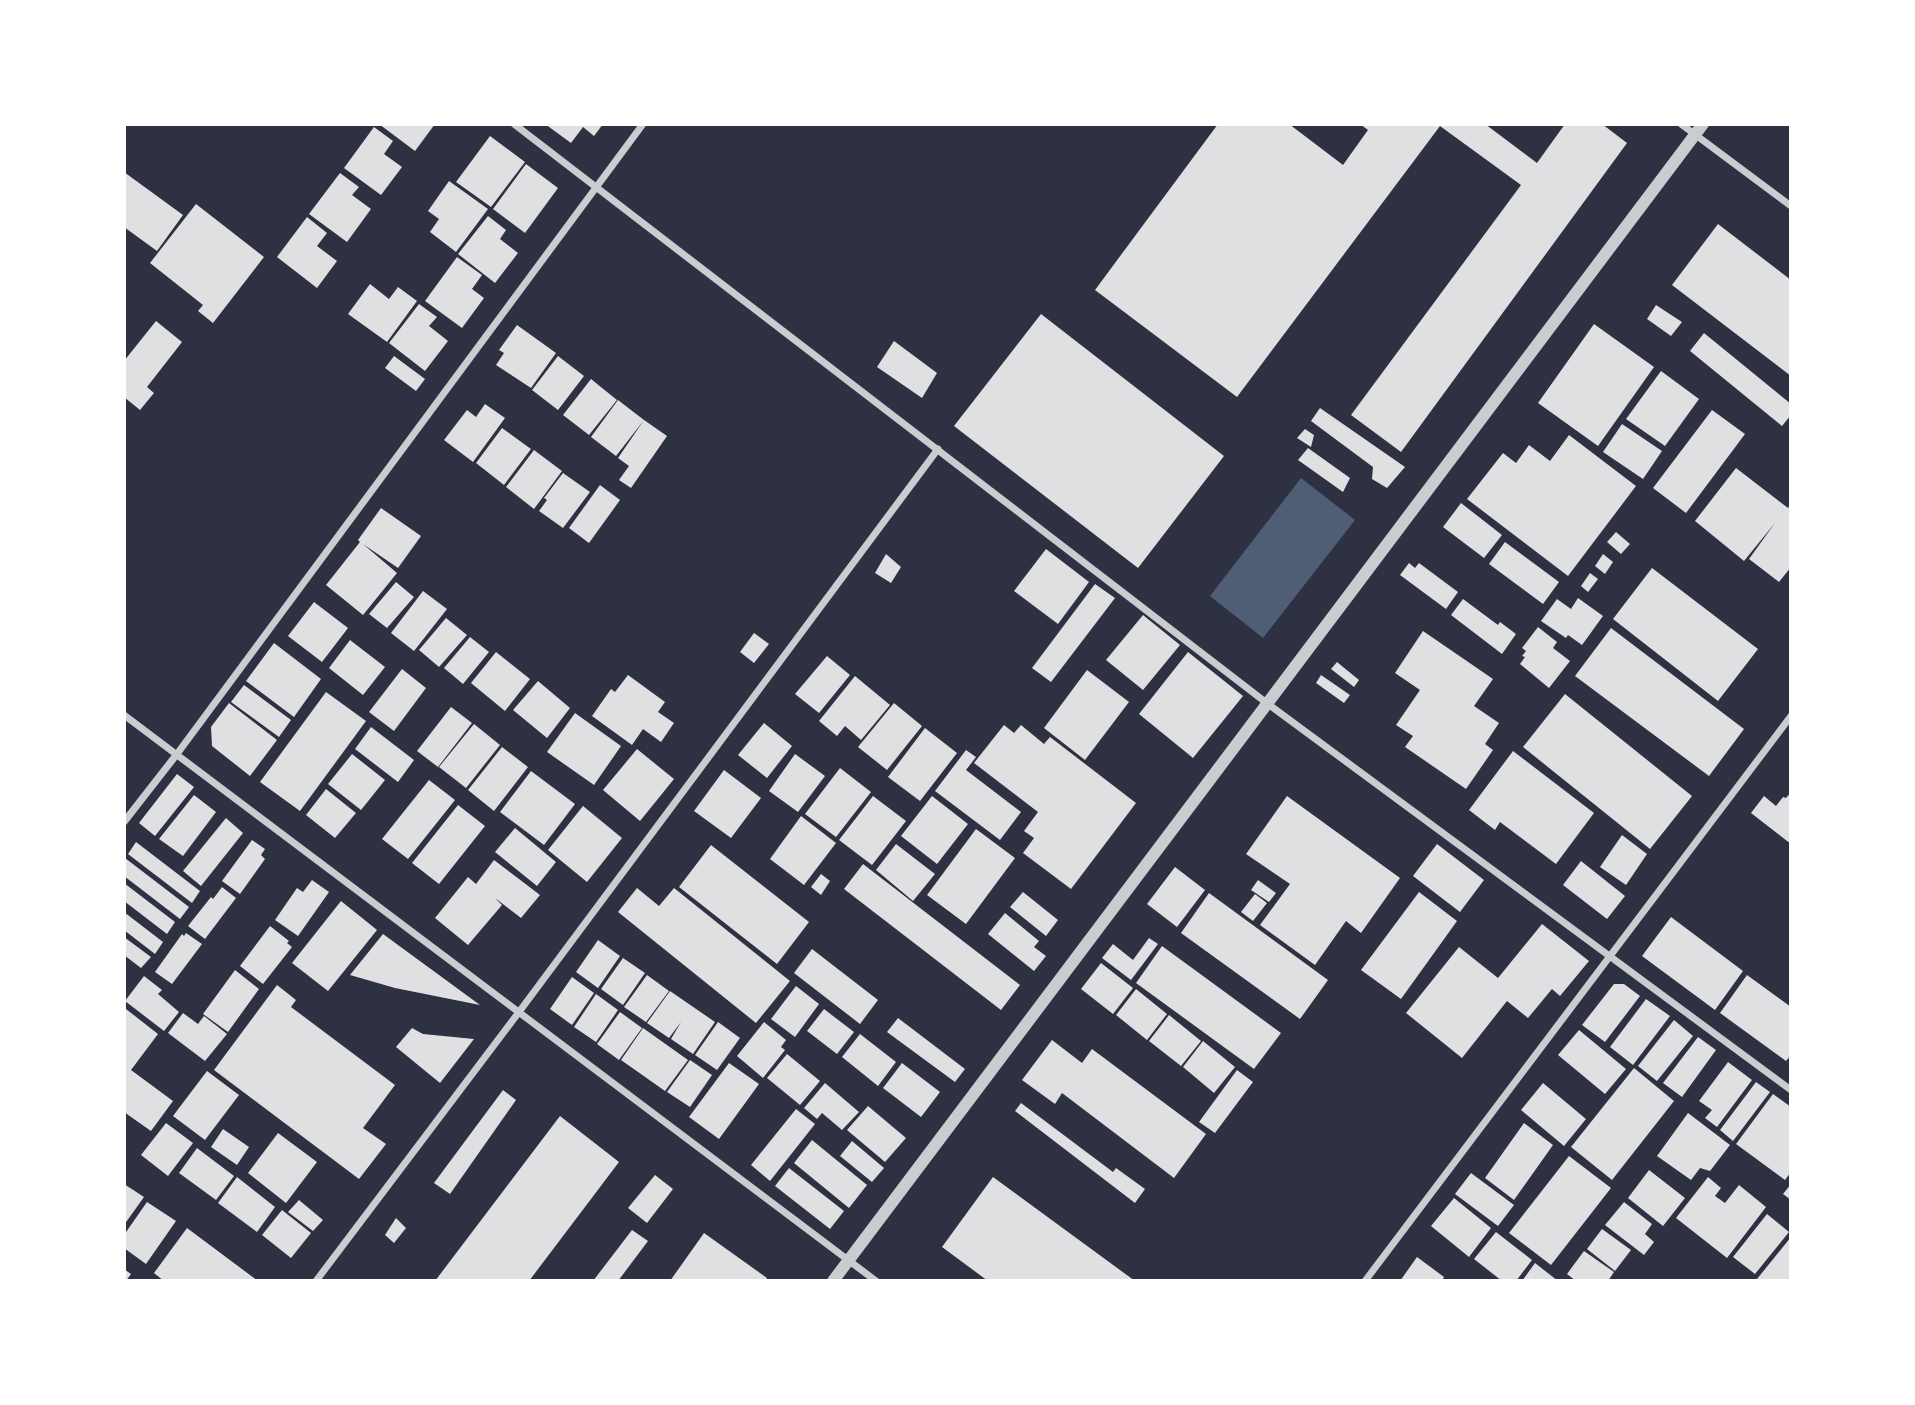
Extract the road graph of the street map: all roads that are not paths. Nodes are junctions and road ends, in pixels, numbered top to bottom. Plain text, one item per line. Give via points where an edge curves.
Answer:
1 (514, 124) edge
2 (643, 124) edge
3 (1681, 124) edge
4 (1699, 130) edge
5 (596, 186) junction
6 (1791, 206) edge
7 (937, 449) junction
8 (1268, 704) junction
9 (124, 715) edge
10 (1791, 716) edge
11 (177, 754) junction
12 (124, 822) edge
13 (1610, 957) junction
14 (519, 1012) junction
15 (1791, 1090) edge
16 (848, 1260) junction
17 (316, 1281) edge
18 (833, 1281) edge
19 (876, 1281) edge
20 (1365, 1281) edge

1 - 5 street
2 - 5 street
3 - 4 street
4 - 6 street
4 - 8 street
5 - 7 street
5 - 11 street
7 - 8 street
7 - 14 street
8 - 13 street
8 - 16 street
9 - 11 street
10 - 13 street
11 - 12 street
11 - 14 street
13 - 15 street
13 - 20 street
14 - 16 street
14 - 17 street
16 - 18 street
16 - 19 street

